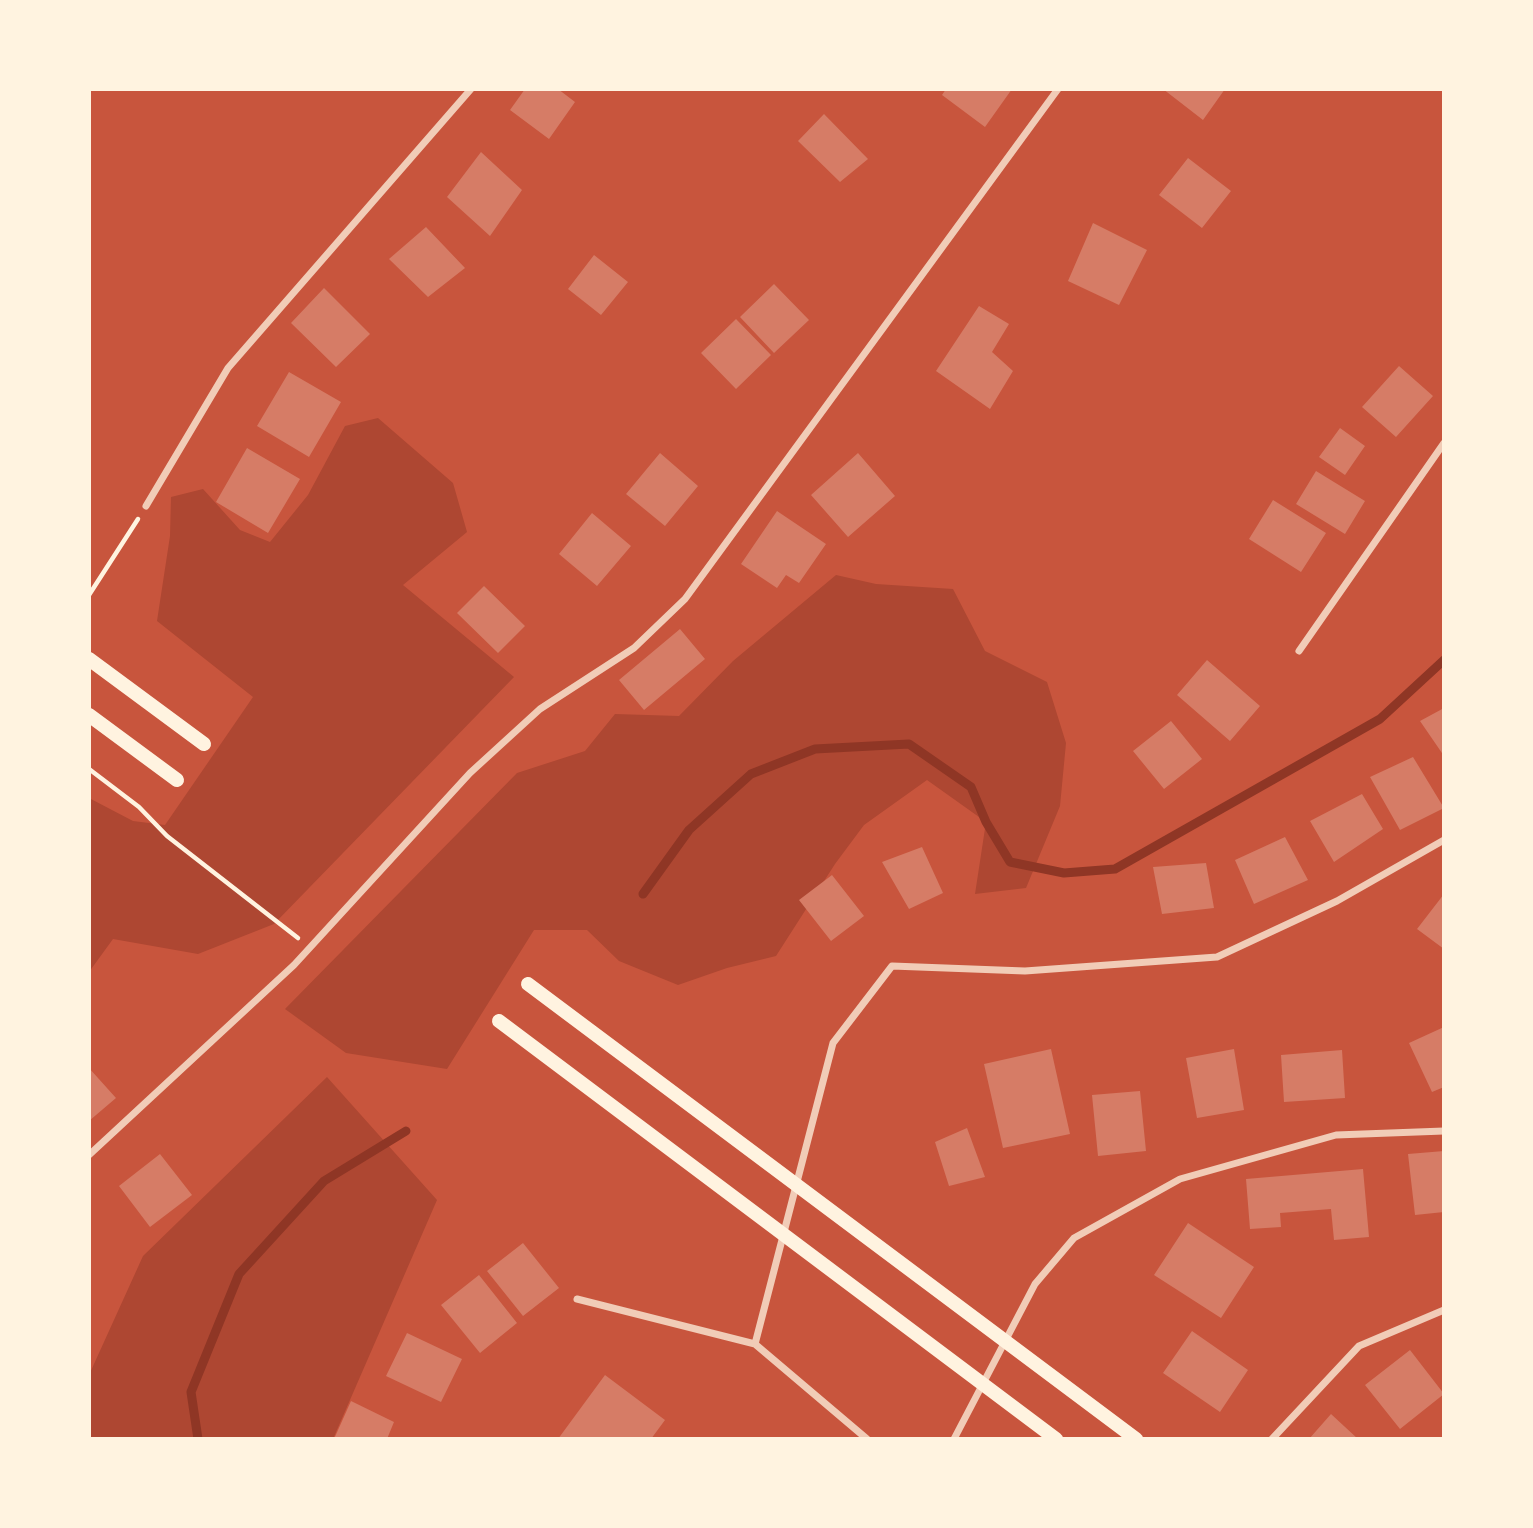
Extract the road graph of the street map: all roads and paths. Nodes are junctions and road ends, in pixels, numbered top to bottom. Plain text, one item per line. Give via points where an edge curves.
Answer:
1 (471, 89) edge
2 (1058, 89) edge
3 (1444, 443) edge
4 (146, 506) joint
5 (89, 595) edge
6 (1299, 651) dead end
7 (89, 659) edge
8 (89, 715) edge
9 (204, 744) dead end
10 (89, 769) edge
11 (177, 780) dead end
12 (1444, 841) edge
13 (310, 948) junction
14 (528, 984) dead end
15 (499, 1021) dead end
16 (1444, 1131) edge
17 (89, 1155) edge
18 (577, 1299) dead end
19 (1444, 1310) edge
20 (755, 1344) junction
21 (867, 1439) edge
22 (954, 1439) edge
23 (1056, 1439) edge
24 (1136, 1439) edge
25 (1272, 1439) edge

1 - 4 street via 229,368
2 - 13 street via 685,599 634,648 540,709 470,773
3 - 6 street
4 - 5 path
7 - 9 main road
8 - 11 main road
10 - 13 path
12 - 20 street via 1337,901 1217,957 1025,971 892,966 833,1043
13 - 17 street
14 - 24 main road
15 - 23 main road
16 - 22 street via 1336,1135 1180,1179 1074,1238 1035,1284
18 - 20 street
19 - 25 street via 1359,1346
20 - 21 street

